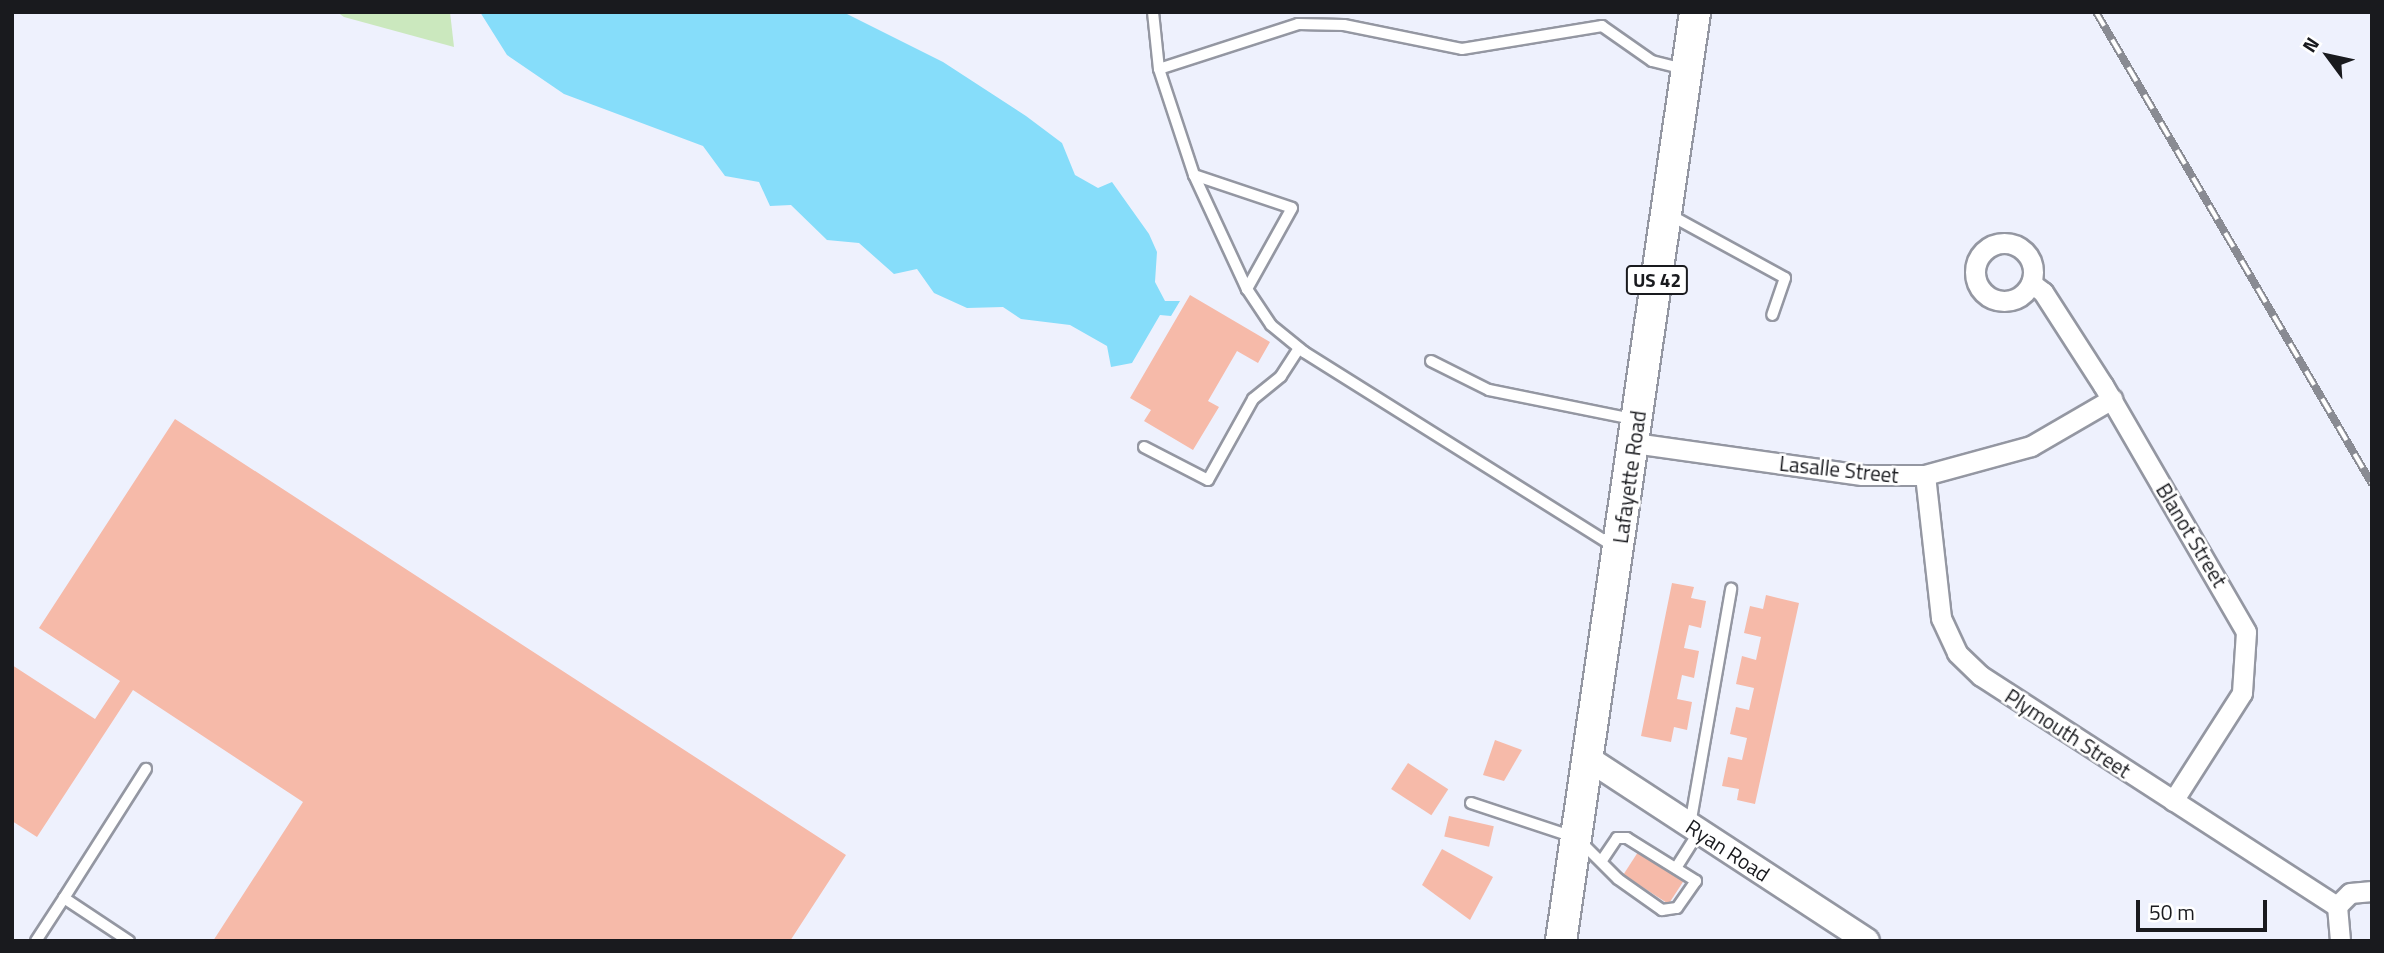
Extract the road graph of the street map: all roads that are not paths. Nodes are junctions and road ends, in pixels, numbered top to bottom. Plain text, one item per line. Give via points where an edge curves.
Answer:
1 (1153, 12) edge
2 (1695, 12) edge
3 (1158, 69) junction
4 (1687, 69) junction
5 (1194, 175) junction
6 (1667, 214) junction
7 (2031, 283) dead end
8 (1247, 289) junction
9 (1772, 315) dead end
10 (1299, 348) junction
11 (1431, 361) dead end
12 (2112, 399) junction
13 (1636, 431) junction
14 (1144, 447) dead end
15 (1925, 475) junction
16 (1619, 548) junction
17 (1731, 589) dead end
18 (1589, 760) junction
19 (146, 769) dead end
20 (2173, 800) junction
21 (1471, 803) dead end
22 (1694, 828) junction
23 (1577, 838) junction
24 (1602, 859) junction
25 (1676, 868) junction
26 (2372, 891) edge
27 (64, 898) junction
28 (2337, 906) junction
29 (39, 940) edge
30 (2341, 940) edge
31 (129, 941) edge
32 (1561, 941) edge
33 (1867, 941) edge

1 - 3 lane
2 - 4 main road, Lafayette Road / US 42
3 - 4 lane via 1298,24 1344,25 1462,49 1601,26 1652,61
3 - 5 lane via 1174,100
4 - 6 main road, Lafayette Road / US 42
5 - 8 lane
5 - 8 lane via 1292,208
6 - 9 lane via 1785,278
6 - 13 main road, Lafayette Road / US 42
7 - 12 street, Blanot Street via 2043,292
8 - 10 lane via 1271,325
10 - 14 lane via 1281,376 1253,399 1208,480
10 - 16 lane
11 - 13 lane via 1489,390
12 - 15 street, Lasalle Street via 2031,446
12 - 20 street, Blanot Street via 2239,614 2249,651 2242,693
13 - 15 street, Lasalle Street via 1862,475
13 - 16 main road, Lafayette Road / US 42
15 - 20 street, Plymouth Street via 1941,618 1957,653 1981,676
16 - 18 main road, Lafayette Road / US 42
17 - 22 lane
18 - 22 street, Ryan Road
18 - 23 main road, Lafayette Road / US 42
19 - 27 lane
20 - 28 street, Plymouth Street
21 - 23 lane
22 - 25 lane
22 - 33 street, Ryan Road
23 - 24 lane
23 - 32 main road, Lafayette Road / US 42
24 - 25 lane via 1617,838 1627,838
24 - 25 lane via 1662,910 1677,908 1696,881
26 - 28 street via 2350,893
27 - 29 lane
27 - 31 lane
28 - 30 street

